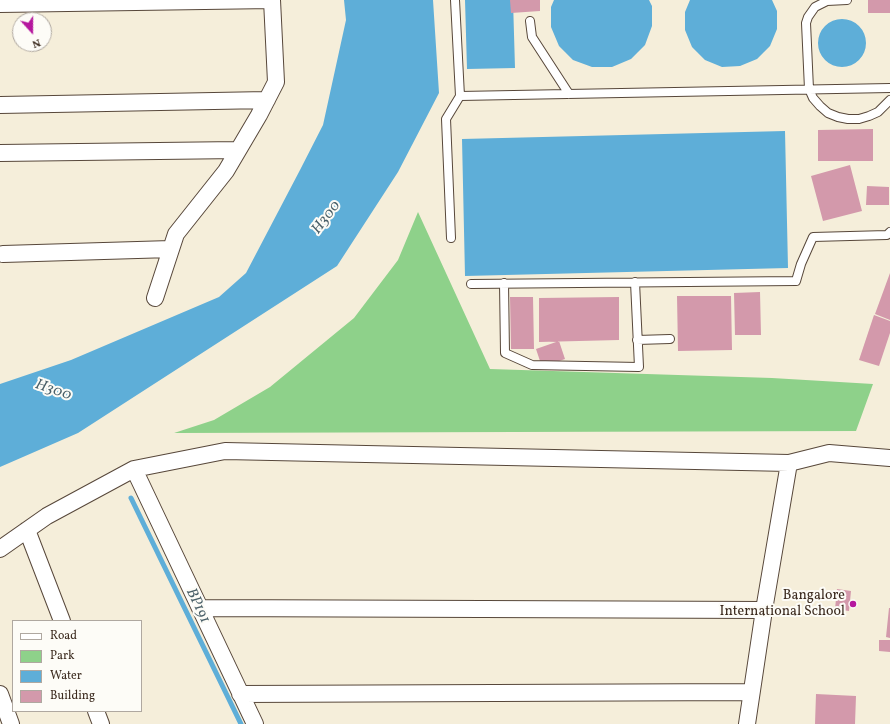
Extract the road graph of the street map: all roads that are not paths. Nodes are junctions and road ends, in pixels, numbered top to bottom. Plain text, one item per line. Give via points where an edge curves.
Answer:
1 (272, 0) edge
2 (455, 0) edge
3 (846, 0) edge
4 (0, 4) edge
5 (530, 21) dead end
6 (890, 88) edge
7 (809, 89) junction
8 (568, 94) junction
9 (460, 96) junction
10 (267, 100) junction
11 (890, 100) edge
12 (0, 105) edge
13 (238, 150) junction
14 (0, 153) edge
15 (890, 232) edge
16 (451, 238) dead end
17 (171, 249) junction
18 (3, 254) dead end
19 (635, 282) junction
20 (504, 283) junction
21 (471, 284) dead end
22 (155, 298) dead end
23 (670, 339) dead end
24 (638, 340) junction
25 (890, 458) edge
26 (789, 463) junction
27 (134, 469) junction
28 (28, 530) junction
29 (0, 549) edge
30 (200, 608) junction
31 (764, 610) junction
32 (62, 620) edge
33 (751, 692) junction
34 (0, 694) edge
35 (240, 694) junction
36 (96, 712) edge
37 (11, 724) edge
38 (101, 724) edge
39 (255, 724) edge
40 (747, 724) edge

1 - 4 street
1 - 10 street via 276,82
2 - 9 lane
3 - 7 lane via 827,1 815,7 808,17 806,23
5 - 8 lane via 532,37
6 - 7 lane
7 - 8 lane
7 - 11 lane via 824,110 848,119 858,119 878,112
8 - 9 lane
9 - 16 lane via 446,119
10 - 12 street
10 - 13 street
13 - 14 street
13 - 17 street via 226,171 176,234
15 - 19 lane via 887,235 813,237 796,281
17 - 18 street
17 - 22 street
19 - 20 lane
19 - 24 lane
20 - 21 lane
20 - 24 lane via 505,353 532,365 639,367
23 - 24 lane
25 - 26 street via 829,453
26 - 27 street via 225,451
26 - 31 street
27 - 28 street via 47,516
27 - 30 street
28 - 29 street
28 - 32 street
30 - 31 street
30 - 35 street
31 - 33 street
33 - 35 street
33 - 40 street
34 - 37 street
35 - 39 street
36 - 38 street

